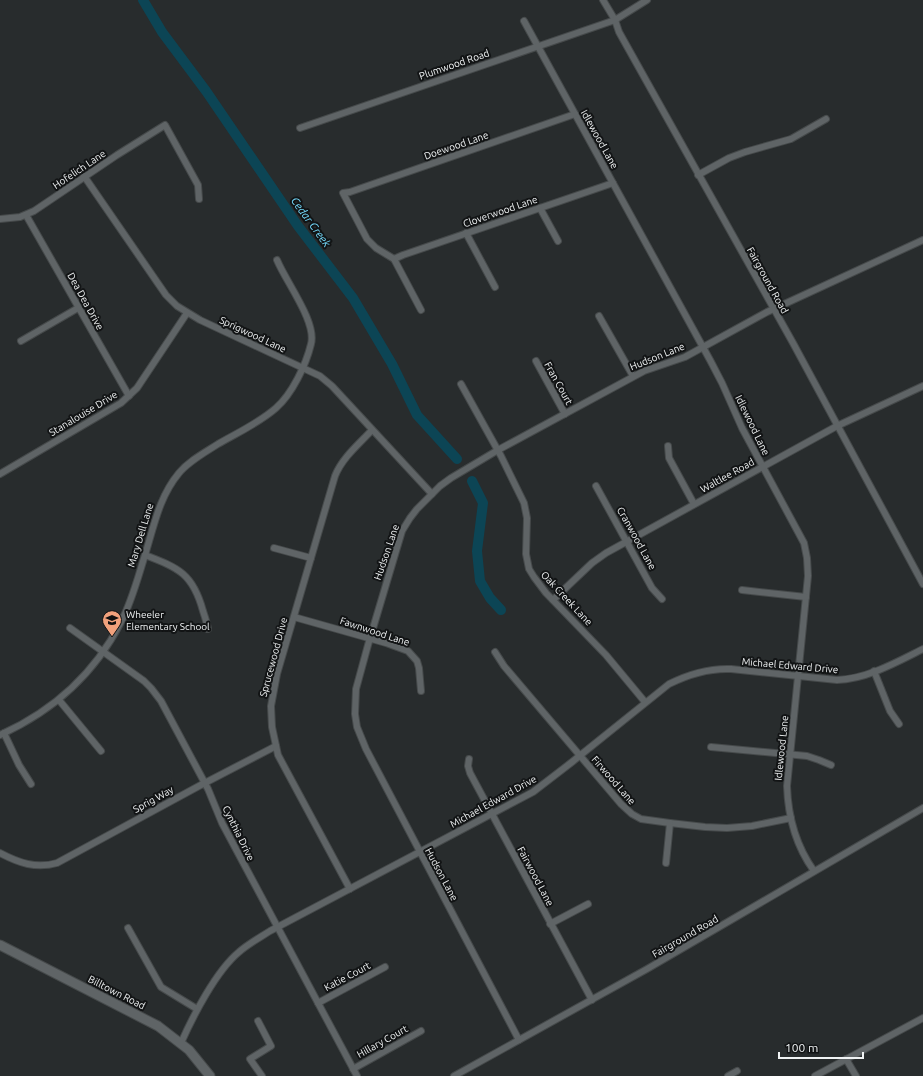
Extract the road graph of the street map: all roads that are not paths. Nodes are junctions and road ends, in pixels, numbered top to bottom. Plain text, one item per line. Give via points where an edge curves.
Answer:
1 (603, 0) edge
2 (647, 0) edge
3 (615, 20) junction
4 (524, 21) dead end
5 (538, 47) junction
6 (575, 114) junction
7 (826, 119) dead end
8 (300, 128) dead end
9 (698, 175) junction
10 (84, 176) junction
11 (613, 183) junction
12 (199, 199) dead end
13 (540, 208) junction
14 (26, 214) junction
15 (0, 219) edge
16 (466, 233) junction
17 (923, 240) edge
18 (558, 242) dead end
19 (277, 260) dead end
20 (394, 260) junction
21 (495, 287) dead end
22 (78, 308) junction
23 (773, 309) junction
24 (421, 310) dead end
25 (187, 313) junction
26 (599, 316) dead end
27 (21, 341) dead end
28 (703, 348) junction
29 (536, 361) dead end
30 (302, 367) junction
31 (632, 376) junction
32 (461, 384) dead end
33 (923, 386) edge
34 (129, 396) junction
35 (565, 414) junction
36 (837, 426) junction
37 (372, 430) junction
38 (668, 446) dead end
39 (498, 450) junction
40 (763, 466) junction
41 (0, 474) edge
42 (596, 486) dead end
43 (432, 494) junction
44 (694, 504) junction
45 (627, 541) junction
46 (274, 548) dead end
47 (145, 555) junction
48 (311, 558) junction
49 (923, 584) edge
50 (742, 590) dead end
51 (806, 597) junction
52 (662, 599) dead end
53 (553, 600) junction
54 (294, 617) junction
55 (70, 628) dead end
56 (208, 629) dead end
57 (370, 638) junction
58 (923, 649) edge
59 (103, 652) junction
60 (495, 652) dead end
61 (874, 671) junction
62 (798, 676) junction
63 (422, 691) dead end
64 (59, 700) junction
65 (645, 702) junction
66 (899, 724) dead end
67 (2, 734) edge
68 (276, 746) junction
69 (711, 746) dead end
70 (101, 751) dead end
71 (790, 755) junction
72 (580, 756) junction
73 (469, 759) dead end
74 (831, 765) dead end
75 (205, 782) junction
76 (32, 784) dead end
77 (923, 808) edge
78 (492, 814) junction
79 (791, 818) junction
80 (670, 823) junction
81 (419, 852) junction
82 (0, 853) edge
83 (666, 863) dead end
84 (814, 871) junction
85 (350, 889) junction
86 (588, 904) dead end
87 (550, 924) junction
88 (128, 928) dead end
89 (277, 928) junction
90 (0, 945) edge
91 (385, 967) dead end
92 (592, 1000) junction
93 (318, 1003) junction
94 (197, 1009) junction
95 (923, 1018) edge
96 (258, 1021) dead end
97 (421, 1031) dead end
98 (519, 1040) junction
99 (181, 1043) junction
100 (846, 1060) junction
101 (353, 1069) junction
102 (737, 1071) dead end
103 (210, 1076) edge
104 (262, 1076) edge
105 (357, 1076) edge
106 (454, 1076) edge
107 (728, 1076) edge
108 (815, 1076) edge
109 (856, 1076) edge

1 - 3 street, Fairground Road
2 - 3 street
3 - 5 street, Plumwood Road
3 - 9 street, Fairground Road via 619,32
4 - 5 street, Idlewood Lane
5 - 6 street, Idlewood Lane
5 - 8 street, Plumwood Road
6 - 11 street, Idlewood Lane
6 - 20 street, Doewood Lane via 342,193 367,239
7 - 9 street via 791,139 729,158
9 - 23 street, Fairground Road
10 - 12 street, Hofelich Lane via 165,125 198,185
10 - 14 street, Hofelich Lane
10 - 25 street, Sprigwood Lane via 166,295
11 - 13 street, Cloverwood Lane
11 - 28 street, Idlewood Lane
13 - 16 street, Cloverwood Lane
13 - 18 street
14 - 15 street, Hofelich Lane
14 - 22 street, Dea Dea Drive
16 - 20 street, Cloverwood Lane
16 - 21 street
17 - 23 street, Hudson Lane
19 - 30 street, Mary Dell Lane via 311,327 312,343
20 - 24 street
22 - 27 street
22 - 34 street, Dea Dea Drive
23 - 28 street, Hudson Lane
23 - 36 street, Fairground Road
25 - 30 street, Sprigwood Lane
25 - 34 street, Stanalouise Drive via 138,388
26 - 31 street
28 - 31 street, Hudson Lane
28 - 40 street, Idlewood Lane
29 - 35 street, Fran Court
30 - 37 street, Sprigwood Lane via 325,380
30 - 47 street, Mary Dell Lane via 294,385 277,407 194,460 179,473 160,505
31 - 35 street, Hudson Lane
32 - 39 street, Oak Creek Lane
33 - 36 street, Waltlee Road
34 - 41 street, Stanalouise Drive
35 - 39 street, Hudson Lane
36 - 40 street, Waltlee Road
36 - 49 street, Fairground Road
37 - 43 street, Sprigwood Lane
37 - 48 street, Sprucewood Drive via 338,470
38 - 44 street via 669,458
39 - 43 street, Hudson Lane via 451,478
39 - 53 street, Oak Creek Lane via 524,503 529,569 540,587
40 - 44 street, Waltlee Road
40 - 51 street, Idlewood Lane via 804,543 808,566
42 - 45 street, Cranwood Lane
43 - 57 street, Hudson Lane via 402,531
44 - 45 street, Waltlee Road
45 - 52 street, Cranwood Lane via 652,588
45 - 53 street, Waltlee Road via 592,563
46 - 48 street
47 - 56 street via 178,569 189,579 198,594
47 - 59 street, Mary Dell Lane via 128,606
48 - 54 street, Sprucewood Drive
50 - 51 street
51 - 62 street, Idlewood Lane
53 - 65 street, Oak Creek Lane via 606,655
54 - 57 street, Fawnwood Lane
54 - 68 street, Sprucewood Drive via 270,706
55 - 59 street, Cynthia Drive
57 - 63 street, Fawnwood Lane via 402,648 412,654 419,668
57 - 81 street, Hudson Lane via 355,698 357,727
58 - 61 street, Michael Edward Drive
59 - 64 street, Mary Dell Lane via 84,676
59 - 75 street, Cynthia Drive via 144,681 157,695
60 - 72 street, Firwood Lane
61 - 62 street, Michael Edward Drive via 837,680
61 - 66 street via 890,711
62 - 65 street, Michael Edward Drive via 716,669 684,676 668,684
62 - 71 street, Idlewood Lane
64 - 67 street, Mary Dell Lane via 28,721
64 - 70 street
65 - 72 street, Michael Edward Drive
67 - 76 street
68 - 75 street, Sprig Way
68 - 85 street, Sprucewood Drive via 278,755
69 - 71 street
71 - 74 street via 807,756
71 - 79 street, Idlewood Lane via 787,800
72 - 78 street, Michael Edward Drive via 533,792
72 - 80 street, Firwood Lane via 628,812 641,819
73 - 78 street, Fairwood Lane via 469,770
75 - 82 street, Sprig Way via 60,862 39,866 20,862
75 - 89 street, Cynthia Drive via 222,823
77 - 84 street, Fairground Road
78 - 81 street, Michael Edward Drive
78 - 87 street, Fairwood Lane
79 - 80 street, Firwood Lane via 738,828
79 - 84 street, Idlewood Lane via 800,847
80 - 83 street
81 - 85 street, Michael Edward Drive
81 - 98 street, Hudson Lane
84 - 92 street, Fairground Road
85 - 89 street, Michael Edward Drive
86 - 87 street
87 - 92 street, Fairwood Lane
88 - 94 street via 161,987
89 - 93 street, Cynthia Drive
89 - 94 street, Michael Edward Drive via 248,944 231,959
90 - 99 main road, Billtown Road via 146,1019
91 - 93 street, Katie Court
92 - 98 street, Fairground Road
93 - 101 street, Cynthia Drive
94 - 99 street, Michael Edward Drive
95 - 100 street
96 - 104 street via 271,1046 250,1059
97 - 101 street, Hillary Court
98 - 106 street, Fairground Road
99 - 103 main road, Billtown Road
100 - 108 street
100 - 109 street
101 - 105 street, Cynthia Drive
102 - 107 street

